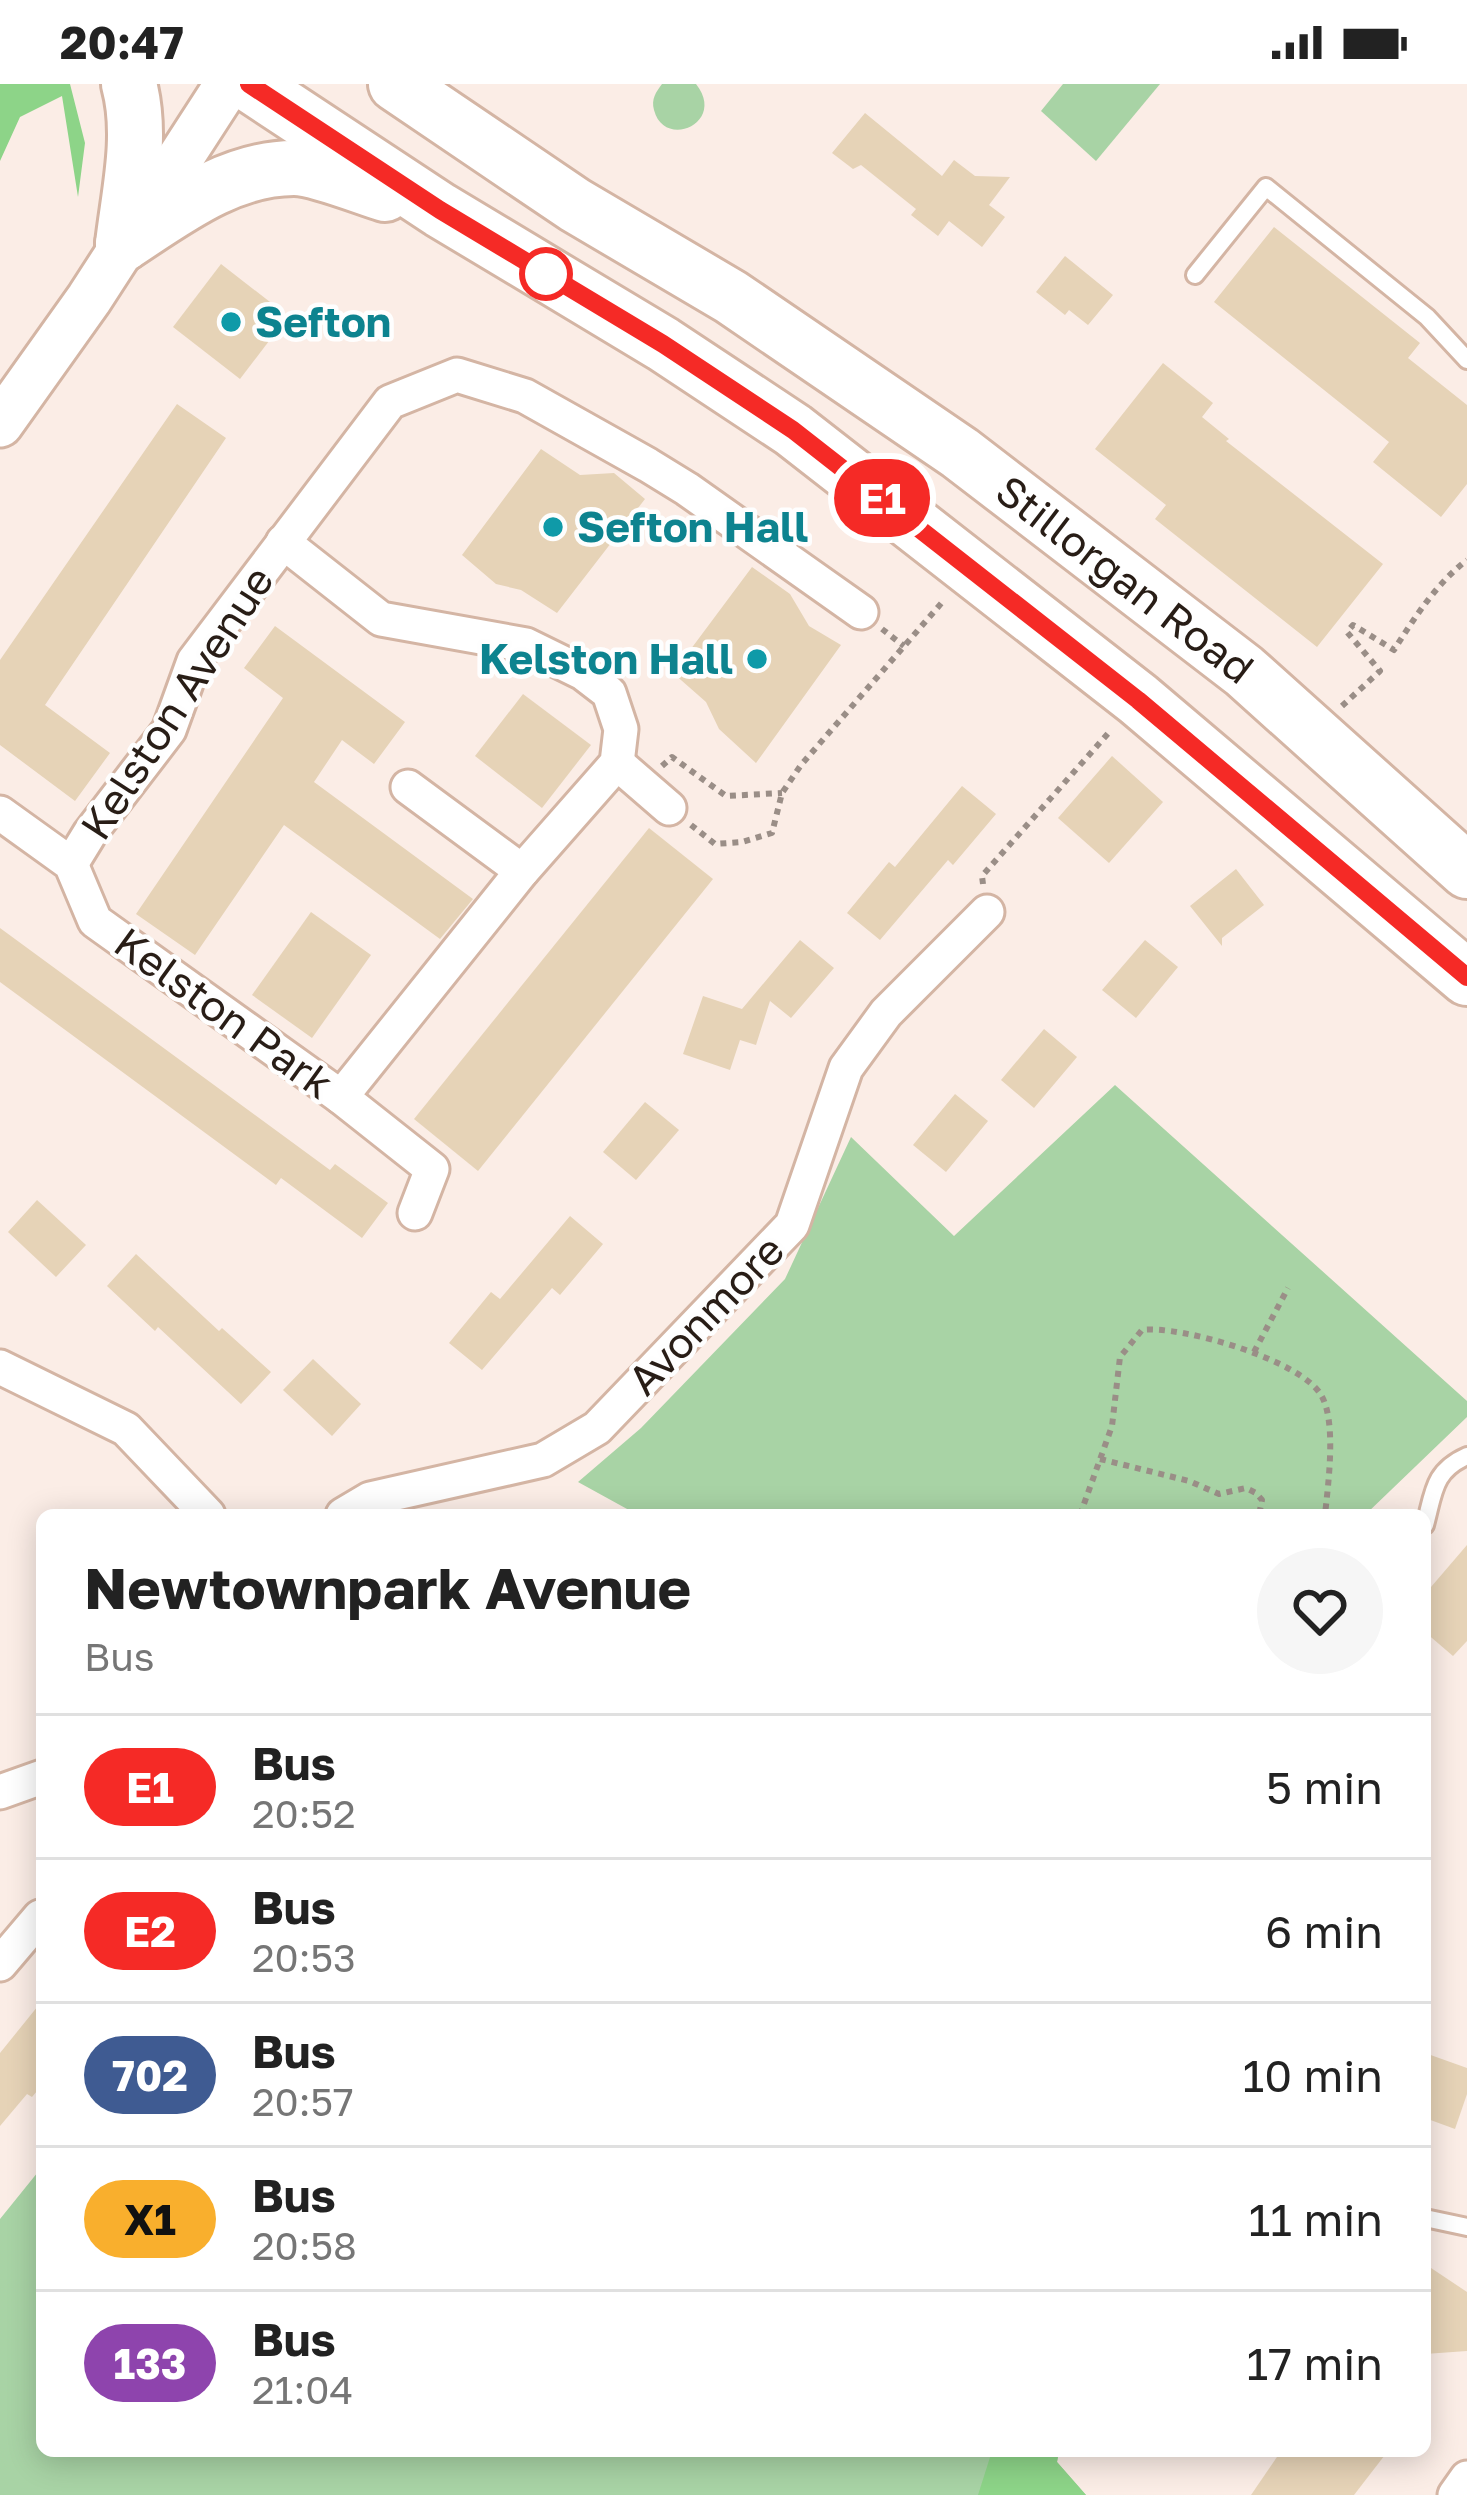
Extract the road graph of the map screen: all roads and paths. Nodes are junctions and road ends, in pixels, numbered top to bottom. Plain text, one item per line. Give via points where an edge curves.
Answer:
1 (129, 84) edge
2 (228, 84) edge
3 (249, 84) edge
4 (397, 84) edge
5 (440, 210) junction
6 (123, 244) junction
7 (1196, 275) dead end
8 (1467, 359) edge
9 (0, 424) edge
10 (284, 542) junction
11 (1467, 560) edge
12 (949, 594) dead end
13 (861, 612) dead end
14 (1138, 700) junction
15 (1316, 736) junction
16 (629, 774) junction
17 (408, 787) dead end
18 (782, 793) junction
19 (669, 808) joint
20 (0, 813) edge
21 (71, 865) junction
22 (1467, 871) edge
23 (522, 872) junction
24 (987, 912) joint
25 (1467, 978) edge
26 (341, 1097) junction
27 (415, 1214) dead end
28 (1288, 1288) dead end
29 (1254, 1352) junction
30 (0, 1368) edge
31 (1467, 1456) edge
32 (1100, 1460) junction
33 (202, 1509) edge
34 (353, 1509) edge
35 (1082, 1509) edge
36 (1260, 1509) edge
37 (1326, 1509) edge
38 (1429, 1509) edge
39 (36, 1780) edge
40 (0, 1792) edge
41 (36, 1922) edge
42 (0, 1964) edge
43 (1431, 2219) edge
44 (1467, 2227) edge
45 (1467, 2478) edge
46 (1455, 2495) edge

1 - 6 highway via 136,133
2 - 6 main road
3 - 5 highway, Stillorgan Road
4 - 15 highway, Stillorgan Road via 960,453 1244,671
5 - 6 highway via 297,167 234,177
5 - 14 highway, Stillorgan Road via 793,430
6 - 9 main road
7 - 8 lane via 1266,187
10 - 13 street, Kelston Avenue via 390,402 458,375 525,396 648,465
10 - 16 street via 381,619 526,645 583,673 609,693
10 - 21 street, Kelston Avenue via 194,661 169,730
11 - 15 path via 1394,650 1353,625 1347,632 1380,671
12 - 18 path
14 - 24 path via 982,876
14 - 25 highway, Stillorgan Road
15 - 22 highway, Stillorgan Road
16 - 18 path via 672,757 726,796
16 - 19 street
16 - 23 street via 580,807
17 - 23 street
18 - 19 path via 772,832 742,842 715,844
20 - 21 street
21 - 26 street, Kelston Park via 95,921
23 - 26 street
24 - 34 street, Avonmore via 886,1013 846,1068 791,1225 597,1428 544,1460
26 - 27 street, Kelston Park via 432,1169
28 - 29 path
29 - 32 path via 1142,1330 1120,1357
29 - 37 path via 1320,1393 1328,1413
30 - 33 street via 126,1429
31 - 38 lane via 1438,1475
32 - 35 path
32 - 36 path via 1219,1494 1246,1488 1262,1500
39 - 40 street
41 - 42 street
43 - 44 lane
45 - 46 street

